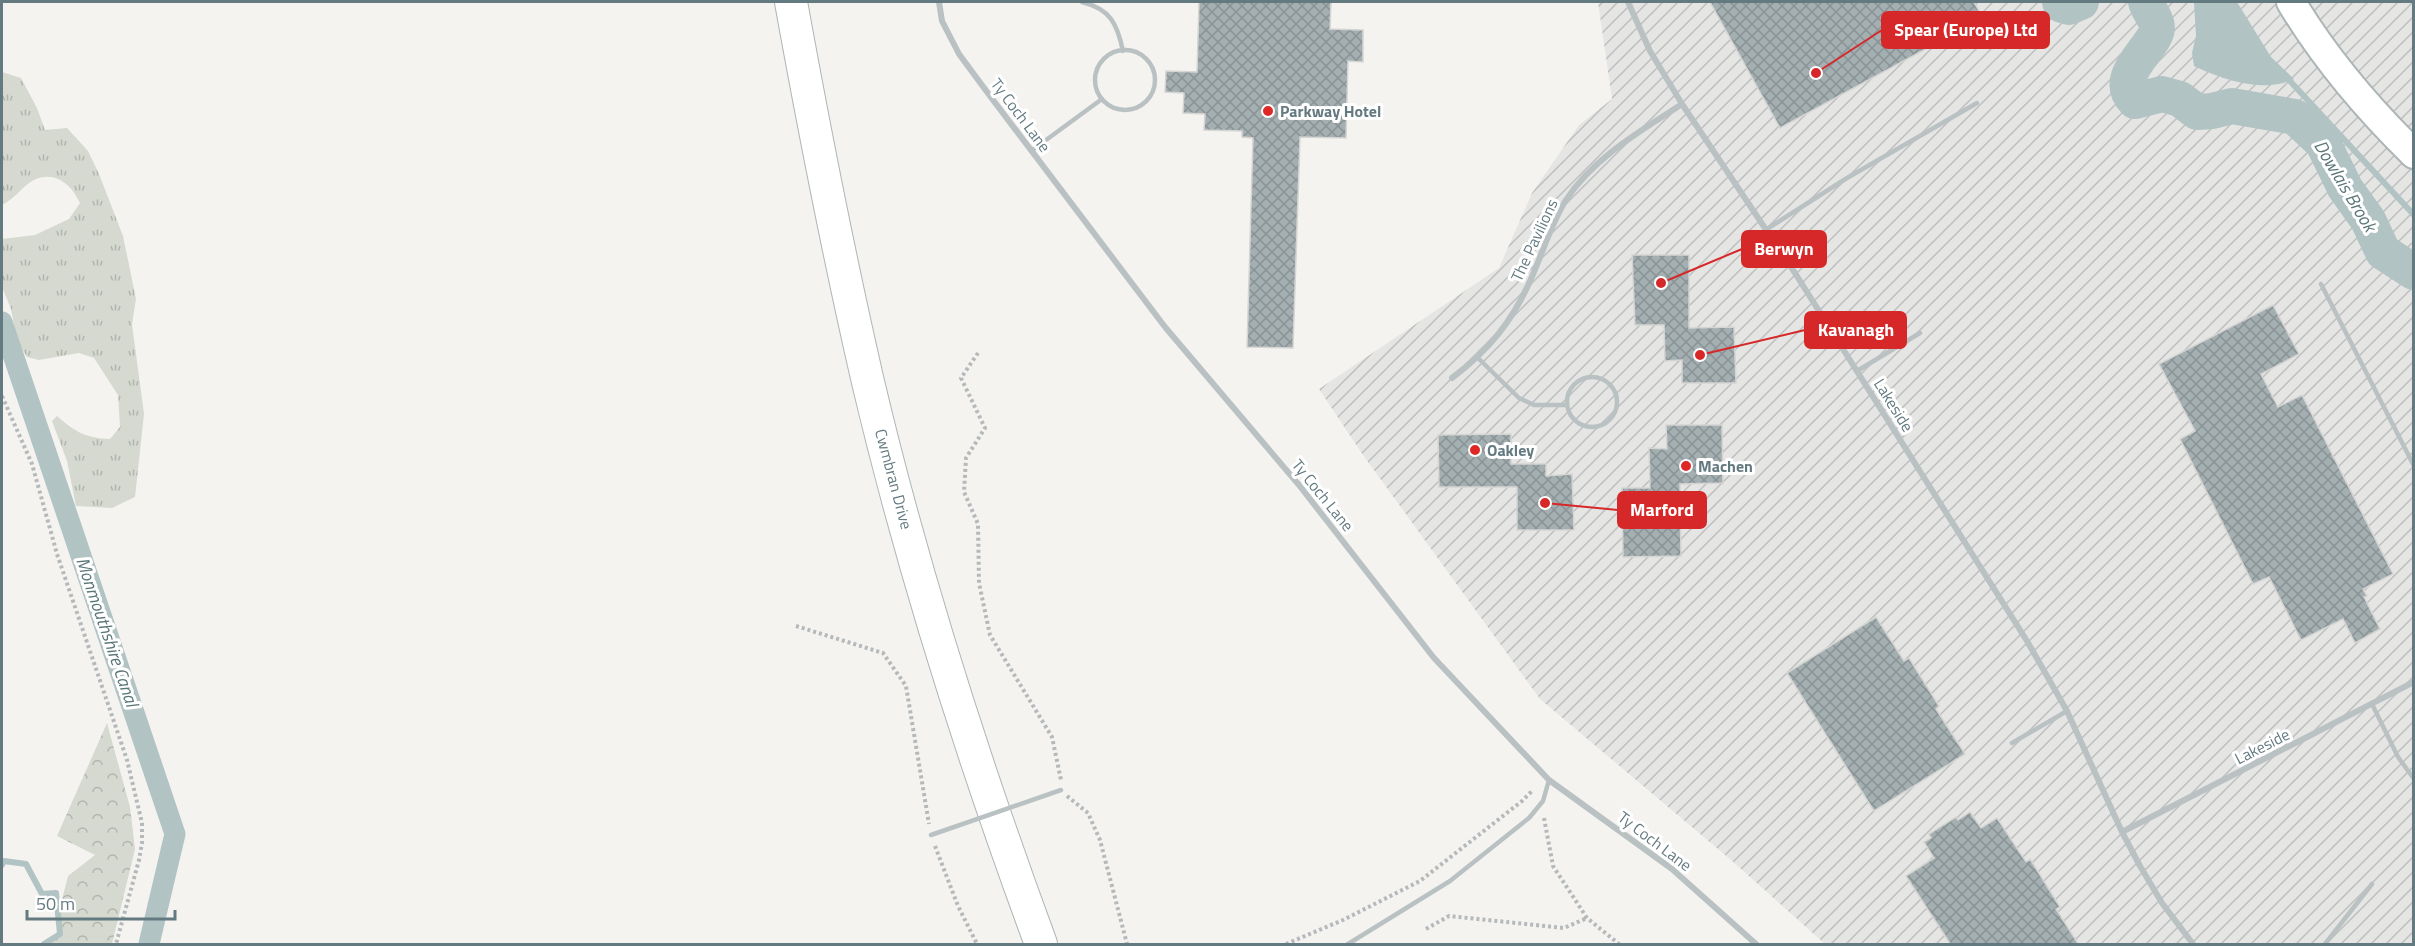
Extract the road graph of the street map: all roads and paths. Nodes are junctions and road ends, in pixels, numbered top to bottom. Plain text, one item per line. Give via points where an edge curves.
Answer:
1 (791, 2) edge
2 (939, 2) edge
3 (1082, 2) edge
4 (1628, 2) edge
5 (2291, 2) edge
6 (1095, 3) edge
7 (1124, 51) junction
8 (1102, 99) junction
9 (1977, 103) dead end
10 (1682, 104) junction
11 (2412, 148) edge
12 (1031, 151) junction
13 (1767, 229) junction
14 (2321, 284) dead end
15 (1920, 333) dead end
16 (978, 353) dead end
17 (1478, 358) junction
18 (1857, 371) junction
19 (1452, 378) dead end
20 (2, 396) edge
21 (1567, 405) junction
22 (2414, 466) edge
23 (796, 626) dead end
24 (2414, 682) edge
25 (2372, 704) junction
26 (2067, 711) junction
27 (2012, 743) dead end
28 (2414, 779) edge
29 (1549, 780) junction
30 (1061, 790) junction
31 (1544, 801) junction
32 (2122, 832) junction
33 (931, 835) junction
34 (2372, 884) dead end
35 (1587, 918) junction
36 (1426, 929) dead end
37 (116, 945) edge
38 (977, 945) edge
39 (1041, 945) edge
40 (1127, 945) edge
41 (1286, 945) edge
42 (1348, 945) edge
43 (1619, 945) edge
44 (1756, 945) edge
45 (2193, 945) edge
46 (2325, 945) edge

1 - 39 main road, Cwmbran Drive via 838,245 901,506 948,673
2 - 12 street, Ty Coch Lane via 942,21 959,54
3 - 6 lane
4 - 10 street, Lakeside via 1650,51
5 - 11 street via 2331,59
6 - 7 lane via 1110,16
7 - 8 lane via 1106,57 1100,64 1095,82
7 - 8 lane via 1133,51 1149,61 1154,88 1148,100 1136,108 1118,109
8 - 12 lane
9 - 13 lane
10 - 13 street, Lakeside
10 - 17 street, The Pavilions via 1610,152 1567,198 1517,307
12 - 29 street, Ty Coch Lane via 1164,327 1299,485 1434,658
13 - 18 street, Lakeside
14 - 22 lane
15 - 18 lane
16 - 30 path via 961,378 985,428 966,458 964,492 978,524 979,583 990,635 1052,737 1062,775
17 - 19 street, The Pavilions
17 - 21 lane via 1520,398 1534,405
18 - 26 street, Lakeside
20 - 37 path via 32,464 57,554 128,760 142,823 139,860
21 - 21 lane via 1572,387 1587,377 1605,380 1616,394 1615,412 1602,425 1576,421
23 - 33 path via 883,653 906,686
24 - 25 street, Lakeside
25 - 28 lane via 2397,758
25 - 32 street, Lakeside
26 - 27 lane
26 - 32 street, Lakeside
29 - 31 lane
29 - 41 path via 1420,881
29 - 44 street, Ty Coch Lane via 1672,869
30 - 33 lane, bridge
30 - 40 path via 1088,813 1100,840
31 - 35 path via 1544,825 1553,866
31 - 42 lane via 1529,818 1450,881
32 - 45 street, Lakeside via 2162,903
33 - 38 path
34 - 46 lane
35 - 36 path via 1564,928 1449,916
35 - 43 path

